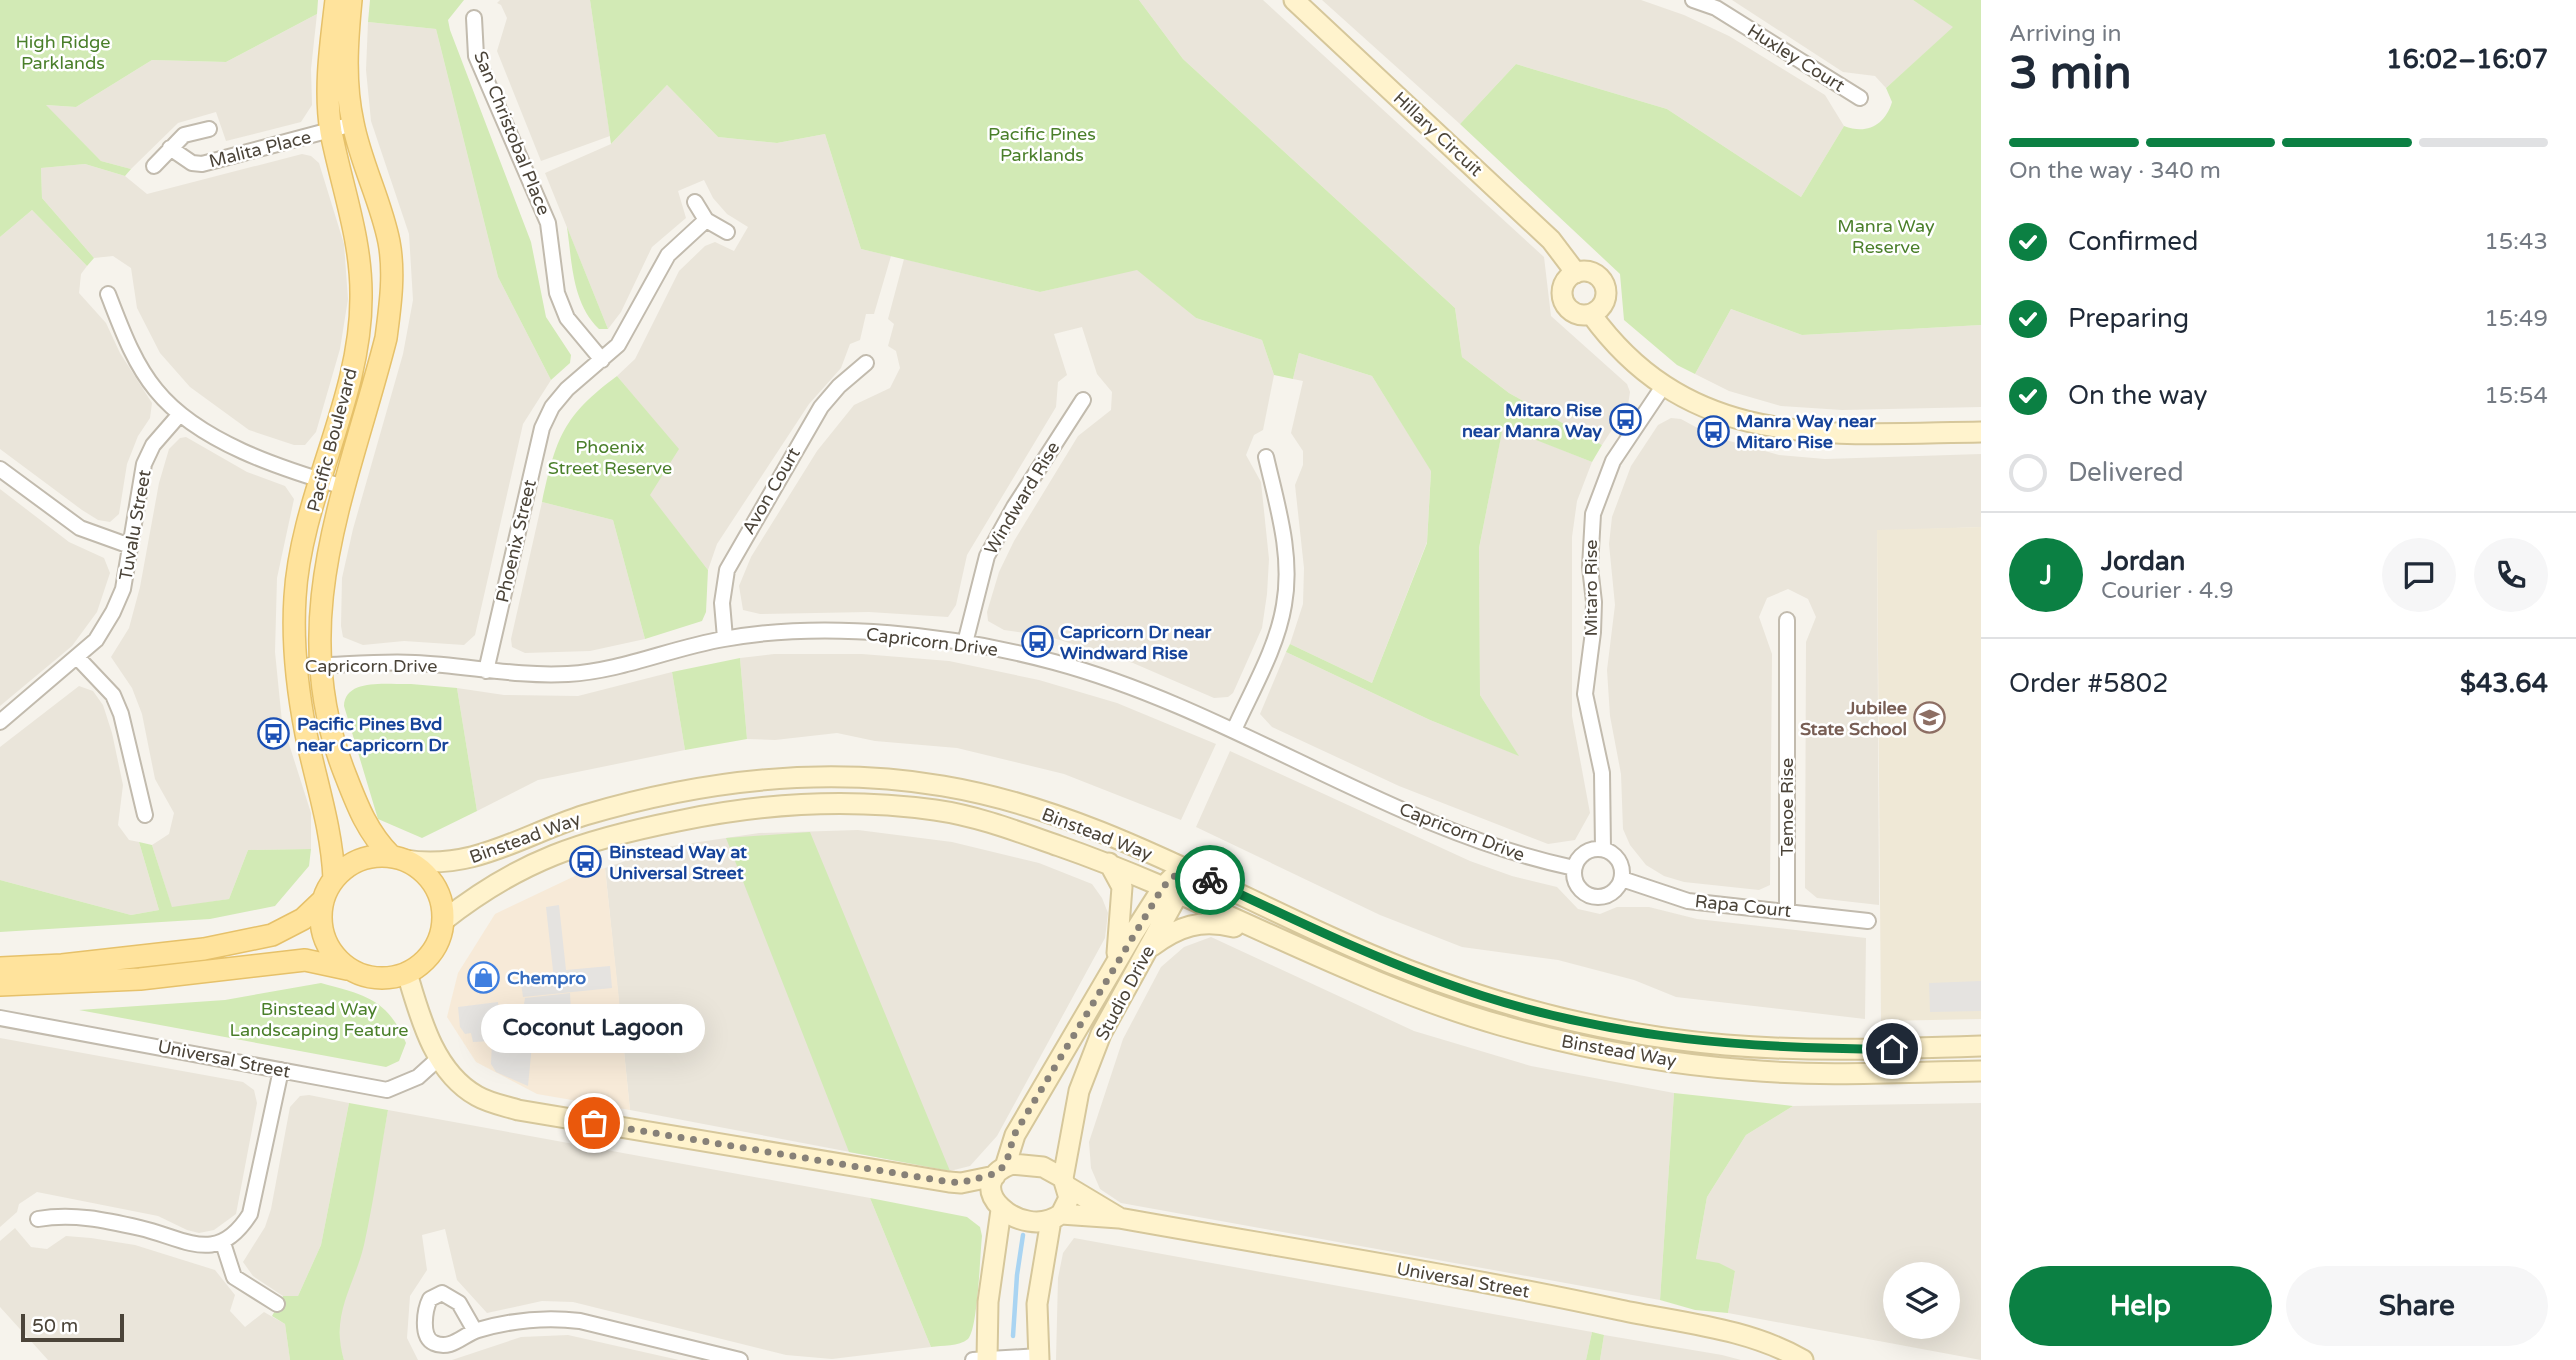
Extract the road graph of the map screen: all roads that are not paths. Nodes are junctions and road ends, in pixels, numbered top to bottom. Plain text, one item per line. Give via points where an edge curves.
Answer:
1 (336, 0) edge
2 (351, 0) edge
3 (1294, 0) edge
4 (1693, 0) edge
5 (474, 18) dead end
6 (1860, 98) dead end
7 (353, 124) junction
8 (209, 129) dead end
9 (331, 130) junction
10 (170, 148) junction
11 (154, 166) dead end
12 (695, 202) dead end
13 (706, 220) junction
14 (727, 232) dead end
15 (1576, 273) junction
16 (108, 294) dead end
17 (1591, 314) junction
18 (601, 360) junction
19 (866, 363) dead end
20 (1664, 385) junction
21 (1083, 400) dead end
22 (180, 414) junction
23 (1981, 432) edge
24 (1266, 457) dead end
25 (0, 469) edge
26 (321, 481) junction
27 (344, 488) junction
28 (131, 546) junction
29 (1787, 620) dead end
30 (725, 638) junction
31 (965, 643) junction
32 (77, 657) junction
33 (295, 666) junction
34 (319, 666) junction
35 (486, 671) junction
36 (0, 722) edge
37 (1234, 730) junction
38 (145, 815) dead end
39 (1603, 849) junction
40 (398, 858) junction
41 (1109, 863) junction
42 (1184, 867) junction
43 (1574, 868) junction
44 (334, 879) junction
45 (1622, 879) junction
46 (1171, 891) junction
47 (323, 900) junction
48 (1787, 910) junction
49 (443, 921) junction
50 (1868, 921) dead end
51 (1269, 936) junction
52 (1148, 949) junction
53 (1115, 964) junction
54 (0, 968) edge
55 (353, 971) junction
56 (407, 973) junction
57 (0, 985) edge
58 (0, 1018) edge
59 (1981, 1046) edge
60 (439, 1058) junction
61 (281, 1070) junction
62 (1981, 1071) edge
63 (1000, 1171) junction
64 (1065, 1182) junction
65 (1001, 1210) junction
66 (1056, 1217) junction
67 (1119, 1218) junction
68 (37, 1219) dead end
69 (223, 1242) junction
70 (277, 1304) dead end
71 (475, 1331) dead end
72 (1039, 1358) edge
73 (982, 1359) edge
74 (740, 1360) edge
75 (1803, 1360) edge

1 - 9 main road, Pacific Boulevard
2 - 7 main road, Pacific Boulevard via 347,79
3 - 15 street, Hillary Circuit via 1551,240
4 - 6 street, Huxley Court via 1716,8
5 - 18 street, San Christobal Place via 476,56 548,223 557,293 567,318
7 - 9 street, Malita Place
7 - 27 main road, Pacific Boulevard via 389,242 392,270 386,338
8 - 10 street via 184,135
9 - 10 street, Malita Place via 202,164 192,163
9 - 26 main road, Pacific Boulevard via 356,236 361,299 359,339
10 - 11 street
12 - 13 street
13 - 14 street
13 - 18 street, Phoenix Street via 668,255 618,345
15 - 17 street via 1565,282 1562,297 1570,310
15 - 17 street via 1593,274 1604,286 1604,303
16 - 22 street via 131,352 156,390
17 - 20 street via 1623,354
18 - 35 street, Phoenix Street via 566,389 542,428
19 - 30 street, Avon Court via 821,407 734,555 723,584
20 - 23 street via 1730,417 1806,433
20 - 39 street, Mitaro Rise via 1613,461 1593,514 1593,632 1585,694 1602,773
21 - 31 street, Windward Rise via 987,556
22 - 26 street via 232,446
22 - 28 street, Tuvalu Street via 153,445 144,464
24 - 37 street via 1285,542 1286,597 1278,630
25 - 28 street via 80,528
26 - 27 street
26 - 33 main road, Pacific Boulevard via 295,594
27 - 34 main road, Pacific Boulevard via 322,582
28 - 32 street, Tuvalu Street via 123,589 113,612 96,640
29 - 48 street, Temoe Rise
30 - 31 street, Capricorn Drive via 832,632
30 - 35 street, Capricorn Drive via 591,672
31 - 37 street, Capricorn Drive via 1099,676
32 - 36 street, Tuvalu Street
32 - 38 street via 113,695
33 - 34 street, Capricorn Drive
33 - 44 main road, Pacific Boulevard via 332,844
34 - 35 street, Capricorn Drive via 415,663
34 - 40 main road, Pacific Boulevard via 333,745 363,821
37 - 43 street, Capricorn Drive via 1415,816 1514,853
39 - 43 street via 1584,853
39 - 45 street via 1620,861
40 - 42 street, Binstead Way via 433,864 457,862 584,816 700,787 857,778 942,786 1011,802
40 - 44 main road via 359,860
40 - 49 main road via 422,870 434,884 442,902
41 - 46 street, Binstead Way
41 - 49 street, Binstead Way via 938,810 791,803 709,814 591,842 500,879
41 - 53 street via 1122,887
42 - 46 street, Studio Drive
42 - 59 street, Binstead Way via 1405,969 1483,996 1594,1025 1712,1043 1803,1049
43 - 45 street via 1579,888 1595,897 1611,893
44 - 47 main road
45 - 48 street, Rapa Court via 1689,901
46 - 51 street, Binstead Way
46 - 52 street, Studio Drive
46 - 53 street, Studio Drive
47 - 54 main road via 278,934 204,949
47 - 55 main road via 320,920 325,940 336,958
48 - 50 street, Rapa Court
49 - 56 main road via 432,952
51 - 52 street via 1199,922 1169,933
51 - 62 street, Binstead Way via 1424,1001 1559,1041 1631,1055 1810,1074
52 - 64 street, Studio Drive via 1101,1034 1079,1091
53 - 63 street, Studio Drive via 1014,1135
55 - 56 main road via 380,978
55 - 57 main road via 305,960 140,979
56 - 60 street
58 - 61 street, Universal Street
60 - 61 street, Universal Street via 411,1081 387,1090
60 - 63 street via 478,1097 518,1110 949,1182 961,1183
61 - 69 street via 250,1214 239,1231
63 - 64 street via 1031,1164 1051,1170
63 - 65 street via 992,1197
64 - 66 street via 1069,1198
64 - 67 street, Universal Street
65 - 66 street via 1027,1220
65 - 73 street
66 - 67 street, Universal Street
66 - 72 street via 1037,1304
67 - 75 street, Universal Street via 1738,1334
68 - 69 street via 67,1214 143,1229 189,1245
69 - 70 street via 234,1278
71 - 74 street via 529,1320 569,1320
72 - 73 street

